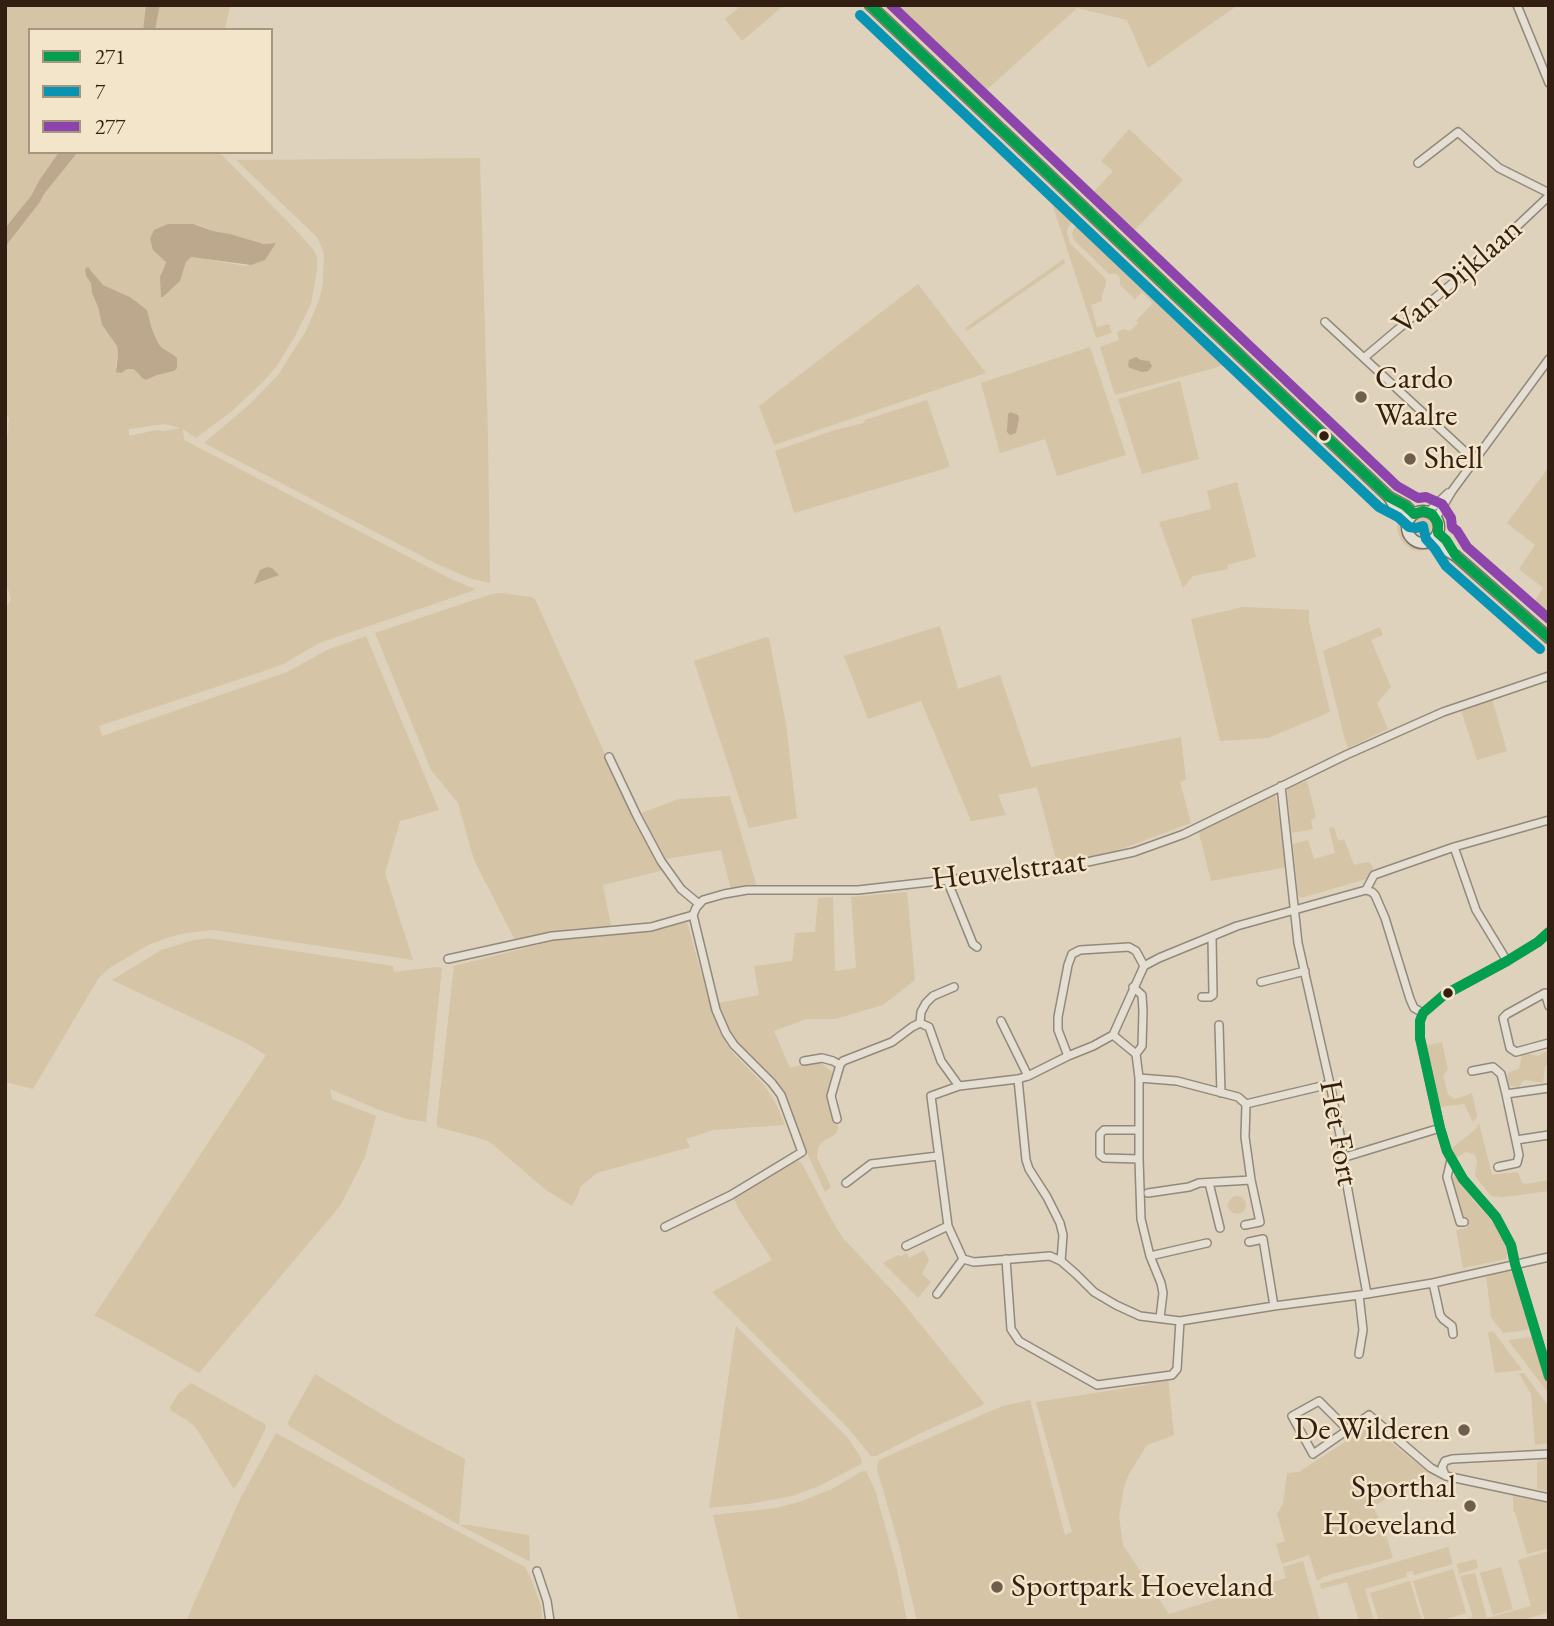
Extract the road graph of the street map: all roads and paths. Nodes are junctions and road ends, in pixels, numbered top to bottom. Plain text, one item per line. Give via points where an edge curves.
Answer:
1 (870, 5) edge
2 (1517, 5) edge
3 (1549, 83) edge
4 (1418, 163) dead end
5 (1549, 194) edge
6 (1325, 322) dead end
7 (1365, 357) junction
8 (1549, 359) edge
9 (1474, 460) junction
10 (1432, 515) junction
11 (1411, 518) junction
12 (1434, 537) junction
13 (1549, 638) edge
14 (1549, 676) edge
15 (609, 757) dead end
16 (1281, 786) junction
17 (1549, 820) edge
18 (1454, 846) junction
19 (947, 880) junction
20 (1366, 890) junction
21 (699, 904) junction
22 (1295, 909) junction
23 (693, 915) junction
24 (1549, 932) edge
25 (1212, 937) junction
26 (977, 947) dead end
27 (447, 959) dead end
28 (1507, 961) junction
29 (1144, 966) junction
30 (1305, 971) junction
31 (1261, 982) dead end
32 (954, 987) dead end
33 (1133, 987) junction
34 (1202, 998) dead end
35 (1549, 1006) edge
36 (1423, 1013) junction
37 (1001, 1021) dead end
38 (920, 1023) junction
39 (1219, 1025) dead end
40 (1114, 1034) junction
41 (1549, 1043) edge
42 (1136, 1054) junction
43 (1068, 1056) junction
44 (804, 1060) dead end
45 (840, 1065) junction
46 (1472, 1071) dead end
47 (1028, 1076) junction
48 (1139, 1077) junction
49 (1018, 1079) junction
50 (1330, 1084) junction
51 (959, 1086) junction
52 (1549, 1088) edge
53 (1221, 1093) junction
54 (1506, 1094) junction
55 (1246, 1104) junction
56 (837, 1119) dead end
57 (1440, 1128) junction
58 (1139, 1130) junction
59 (1549, 1135) edge
60 (1516, 1140) junction
61 (938, 1156) junction
62 (1342, 1158) junction
63 (1139, 1159) junction
64 (1451, 1160) junction
65 (1499, 1167) dead end
66 (1251, 1180) junction
67 (846, 1183) dead end
68 (1209, 1183) junction
69 (1148, 1193) dead end
70 (1464, 1222) dead end
71 (1245, 1225) dead end
72 (948, 1226) junction
73 (664, 1227) dead end
74 (1220, 1228) dead end
75 (1249, 1242) dead end
76 (1207, 1243) dead end
77 (906, 1246) dead end
78 (1150, 1256) junction
79 (1549, 1256) edge
80 (963, 1259) junction
81 (1006, 1259) junction
82 (1061, 1261) junction
83 (1515, 1264) junction
84 (1433, 1283) junction
85 (937, 1294) dead end
86 (1363, 1295) junction
87 (1274, 1306) junction
88 (1160, 1318) junction
89 (1180, 1321) junction
90 (1453, 1334) dead end
91 (1359, 1354) dead end
92 (1549, 1377) edge
93 (1348, 1430) junction
94 (1549, 1454) edge
95 (1446, 1476) junction
96 (1549, 1498) edge
97 (537, 1571) dead end
98 (550, 1621) edge

1 - 11 main road via 1389,497 1406,506
2 - 3 street
4 - 5 street via 1458,132 1499,168
5 - 7 street, Van Dijklaan via 1493,249
6 - 7 street, Van Dijklaan
7 - 9 street, Van Dijklaan
8 - 9 street
9 - 10 street
10 - 11 main road via 1423,511
10 - 12 main road via 1439,528
11 - 12 main road via 1408,533 1415,541
12 - 13 main road via 1446,540 1455,556
14 - 16 street, Heuvelstraat via 1443,712
15 - 21 street via 661,861 681,890
16 - 19 street, Heuvelstraat via 1184,834 1134,852 1064,867
16 - 22 street, Het Fort
17 - 18 street
18 - 20 street via 1374,875
18 - 28 street via 1476,910
19 - 21 street, Heuvelstraat via 858,890 747,890
19 - 26 street
20 - 22 street
20 - 36 street via 1375,895 1410,999
21 - 23 street
22 - 25 street
22 - 30 street, Het Fort
23 - 27 street via 651,927 552,936
23 - 73 street via 726,1033 781,1095 802,1152 731,1195
24 - 28 street
25 - 29 street
25 - 34 street via 1213,995
28 - 36 street via 1444,995
29 - 33 street
29 - 43 street via 1129,947 1072,954 1058,1017
30 - 31 street
30 - 50 street, Het Fort
32 - 38 street via 926,1003
33 - 40 street
33 - 42 street via 1142,995 1143,1011 1142,1046
35 - 41 street via 1545,993 1503,1018 1510,1048 1516,1052
36 - 57 street via 1420,1038
37 - 47 street
38 - 45 street via 892,1042
38 - 51 street via 929,1027 942,1061
39 - 53 street
40 - 42 street
40 - 43 street
42 - 48 street
43 - 47 street
44 - 45 street via 822,1058
45 - 56 street via 831,1096
46 - 54 street via 1493,1067 1501,1074
47 - 49 street
48 - 53 street
48 - 58 street
49 - 51 street
49 - 82 street via 1028,1169 1060,1223
50 - 55 street
50 - 62 street, Het Fort
51 - 61 street via 931,1097
52 - 54 street
53 - 55 street
54 - 60 street
55 - 66 street
57 - 62 street
57 - 64 street
58 - 63 street
58 - 63 street via 1104,1130 1100,1155
59 - 60 street
60 - 65 street via 1517,1163
61 - 67 street via 871,1164
61 - 72 street
62 - 86 street, Het Fort
63 - 78 street via 1142,1219
64 - 70 street via 1447,1177 1460,1222
64 - 83 street via 1496,1217
66 - 68 street
66 - 71 street via 1260,1222
68 - 69 street
68 - 74 street
72 - 77 street
72 - 80 street
75 - 87 street via 1263,1240
76 - 78 street
78 - 88 street via 1163,1293
79 - 83 street
80 - 81 street
80 - 85 street
81 - 82 street via 1050,1256
81 - 89 street via 1011,1329 1018,1340 1097,1385 1172,1375 1177,1369
82 - 88 street via 1094,1292 1116,1305 1140,1316
83 - 84 street
83 - 92 street
84 - 86 street
84 - 90 street via 1440,1315 1452,1326
86 - 87 street
86 - 91 street, Het Fort
87 - 89 street
88 - 89 street
93 - 93 street via 1319,1401 1292,1416 1313,1454
93 - 95 street via 1369,1415
94 - 95 street via 1452,1459 1442,1467
95 - 96 street
97 - 98 street

